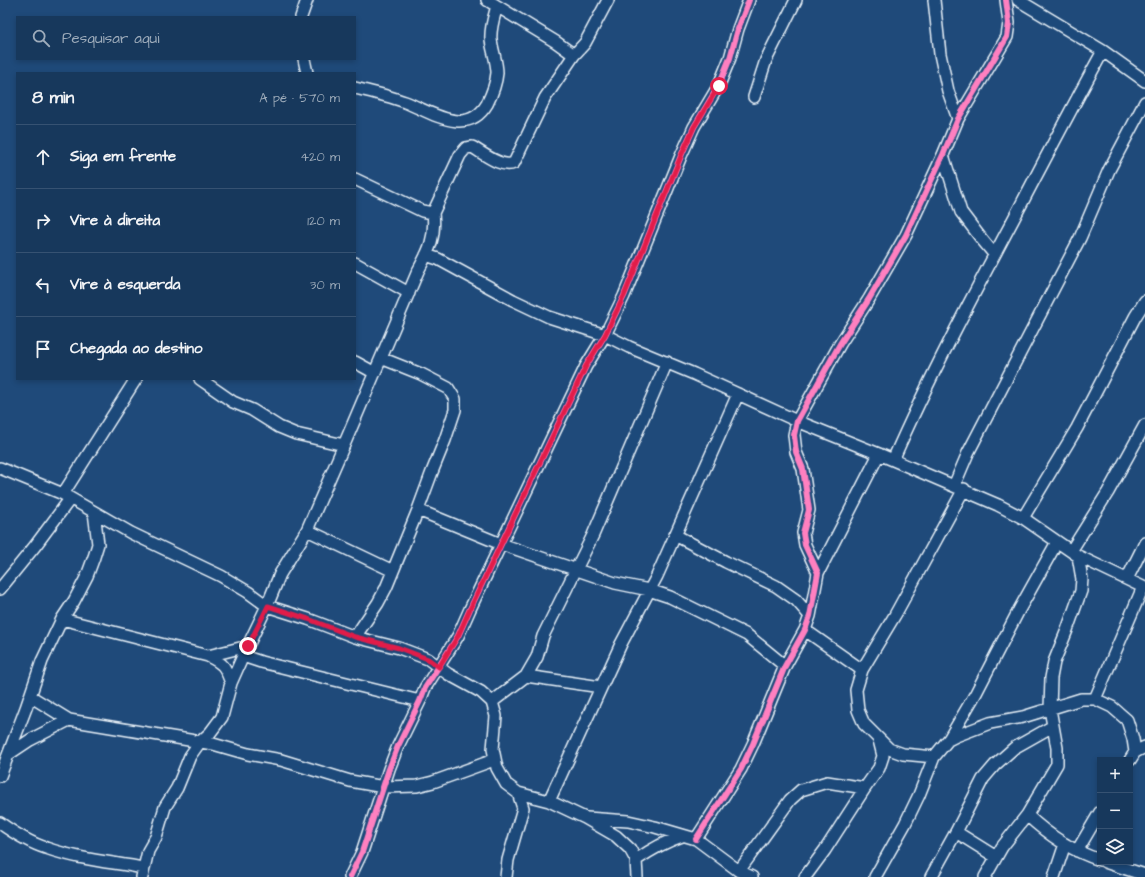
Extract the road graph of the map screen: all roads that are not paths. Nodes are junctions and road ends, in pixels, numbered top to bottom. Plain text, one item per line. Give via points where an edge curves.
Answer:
1 (307, 0) edge
2 (487, 0) edge
3 (608, 0) edge
4 (749, 0) edge
5 (796, 0) edge
6 (934, 0) edge
7 (1006, 0) edge
8 (1018, 0) edge
9 (497, 6) junction
10 (302, 16) edge
11 (1103, 51) junction
12 (574, 55) junction
13 (304, 60) edge
14 (307, 72) edge
15 (1145, 81) edge
16 (356, 88) edge
17 (754, 97) dead end
18 (1145, 102) edge
19 (958, 119) junction
20 (943, 155) junction
21 (356, 179) edge
22 (432, 213) junction
23 (994, 254) junction
24 (426, 255) junction
25 (356, 264) edge
26 (409, 294) junction
27 (1145, 301) edge
28 (605, 335) junction
29 (381, 358) junction
30 (667, 362) junction
31 (356, 363) edge
32 (375, 373) junction
33 (135, 380) edge
34 (201, 380) edge
35 (738, 394) junction
36 (797, 421) junction
37 (1145, 425) edge
38 (344, 445) junction
39 (879, 454) junction
40 (893, 460) junction
41 (0, 468) edge
42 (959, 488) junction
43 (67, 496) junction
44 (418, 510) junction
45 (94, 512) junction
46 (1023, 518) junction
47 (307, 530) junction
48 (675, 535) junction
49 (1058, 542) junction
50 (1145, 543) edge
51 (502, 544) junction
52 (1075, 553) junction
53 (577, 569) junction
54 (393, 571) junction
55 (818, 573) junction
56 (1127, 579) junction
57 (1144, 588) edge
58 (0, 589) edge
59 (650, 590) junction
60 (268, 606) junction
61 (810, 616) junction
62 (62, 619) junction
63 (804, 630) junction
64 (355, 637) junction
65 (248, 646) junction
66 (208, 656) junction
67 (243, 656) junction
68 (785, 666) junction
69 (439, 667) junction
70 (862, 670) junction
71 (526, 676) junction
72 (232, 683) junction
73 (601, 687) junction
74 (30, 696) junction
75 (1095, 699) junction
76 (420, 702) junction
77 (492, 702) junction
78 (1050, 709) junction
79 (70, 720) junction
80 (1053, 726) junction
81 (879, 740) junction
82 (948, 740) junction
83 (200, 742) junction
84 (1137, 753) edge
85 (9, 754) junction
86 (934, 757) junction
87 (494, 760) junction
88 (0, 776) edge
89 (384, 787) junction
90 (865, 788) junction
91 (518, 793) junction
92 (536, 798) junction
93 (549, 801) junction
94 (523, 808) junction
95 (1027, 815) junction
96 (1097, 817) edge
97 (585, 818) junction
98 (0, 823) edge
99 (956, 832) junction
100 (682, 836) junction
101 (696, 839) junction
102 (1065, 844) junction
103 (1077, 851) junction
104 (996, 857) junction
105 (1097, 859) edge
106 (636, 860) junction
107 (1114, 865) edge
108 (739, 871) junction
109 (142, 872) edge
110 (1145, 875) edge
111 (350, 877) edge
112 (506, 877) edge
113 (636, 877) edge
114 (752, 877) edge
115 (805, 877) edge
116 (875, 877) edge
117 (931, 877) edge
118 (985, 877) edge
119 (1054, 877) edge

1 - 10 street
2 - 9 street
3 - 12 street via 585,43
4 - 28 street via 719,86 694,127 624,296
5 - 17 street via 766,60
6 - 19 street via 940,54 948,91
7 - 19 street via 1009,23 1007,37
8 - 11 street
9 - 12 street
9 - 16 street via 491,39 497,72 494,92 483,110 474,118 456,122 440,118 407,103
11 - 15 street
11 - 23 street
12 - 22 street via 545,98 514,163 509,166 503,165 472,147 466,148 460,155
13 - 14 street
18 - 42 street via 1109,170 1080,238 968,454
19 - 20 street
20 - 23 street via 961,212
20 - 36 street via 906,235
21 - 22 street via 422,211
22 - 24 street via 433,235
23 - 40 street
24 - 26 street
24 - 28 street via 549,317
25 - 26 street
26 - 29 street
27 - 46 street via 1077,428
28 - 30 street
28 - 51 street via 586,366
29 - 32 street
29 - 44 street via 448,388 455,399 456,410
30 - 35 street
30 - 53 street
31 - 32 street
32 - 38 street
33 - 43 street
34 - 38 street via 233,402 252,410 279,427 296,434
35 - 36 street
35 - 48 street
36 - 39 street
36 - 55 street via 794,435 796,452 803,469 809,510 803,533 805,545
37 - 52 street
38 - 47 street
39 - 40 street
39 - 55 street
40 - 42 street
41 - 43 street
42 - 46 street
42 - 70 street via 895,615
43 - 45 street
43 - 58 street via 35,546
44 - 51 street
44 - 54 street
45 - 60 street via 131,533 221,576
45 - 62 street via 98,544 74,601
46 - 49 street
47 - 54 street
47 - 60 street via 280,574
48 - 59 street
48 - 61 street via 776,586 796,600
49 - 52 street
49 - 82 street
50 - 56 street
51 - 53 street
51 - 69 street via 458,636
52 - 56 street
52 - 78 street via 1082,579 1081,591 1054,662
53 - 59 street via 614,583
53 - 71 street via 544,636 538,657
54 - 64 street via 378,603
55 - 61 street
56 - 57 street
57 - 75 street
59 - 68 street via 670,597 747,635
59 - 73 street
60 - 64 street
60 - 65 street
61 - 63 street
62 - 66 street
62 - 74 street via 42,661
63 - 68 street
63 - 70 street
64 - 69 street via 399,648 428,659
65 - 66 street
65 - 67 street
66 - 72 street via 224,666
67 - 72 street
67 - 76 street
68 - 101 street via 754,744
69 - 76 street via 425,688
69 - 77 street via 481,692
70 - 81 street via 856,690 858,710 864,724
71 - 73 street
71 - 77 street
72 - 83 street via 222,717 216,727
73 - 93 street
74 - 79 street
74 - 85 street
75 - 78 street via 1081,699
75 - 84 street via 1112,707 1127,720
76 - 89 street via 398,746
77 - 87 street via 496,716
78 - 80 street
78 - 82 street via 990,723
79 - 83 street
79 - 85 street via 30,740
80 - 95 street via 1057,764
80 - 99 street via 1014,748 991,770 983,779
81 - 86 street via 889,749 903,754
81 - 90 street via 883,756 879,768
82 - 86 street
83 - 89 street via 281,760 350,781
83 - 109 street via 190,756 177,788 165,807
85 - 88 street
86 - 116 street via 905,824
87 - 89 street via 417,786
87 - 91 street via 506,784
89 - 111 street via 362,852
90 - 108 street via 827,782 801,790 790,800
90 - 115 street
91 - 92 street
91 - 94 street
92 - 93 street
92 - 94 street
93 - 97 street
94 - 112 street via 508,860
95 - 102 street via 1038,826
95 - 104 street
96 - 103 street
97 - 100 street via 628,821
97 - 106 street via 616,836 630,849
98 - 109 street via 46,848
99 - 104 street
99 - 117 street
100 - 101 street
100 - 106 street via 656,846
101 - 108 street
102 - 103 street
102 - 119 street
103 - 105 street
104 - 118 street
106 - 113 street
107 - 110 street
108 - 114 street

